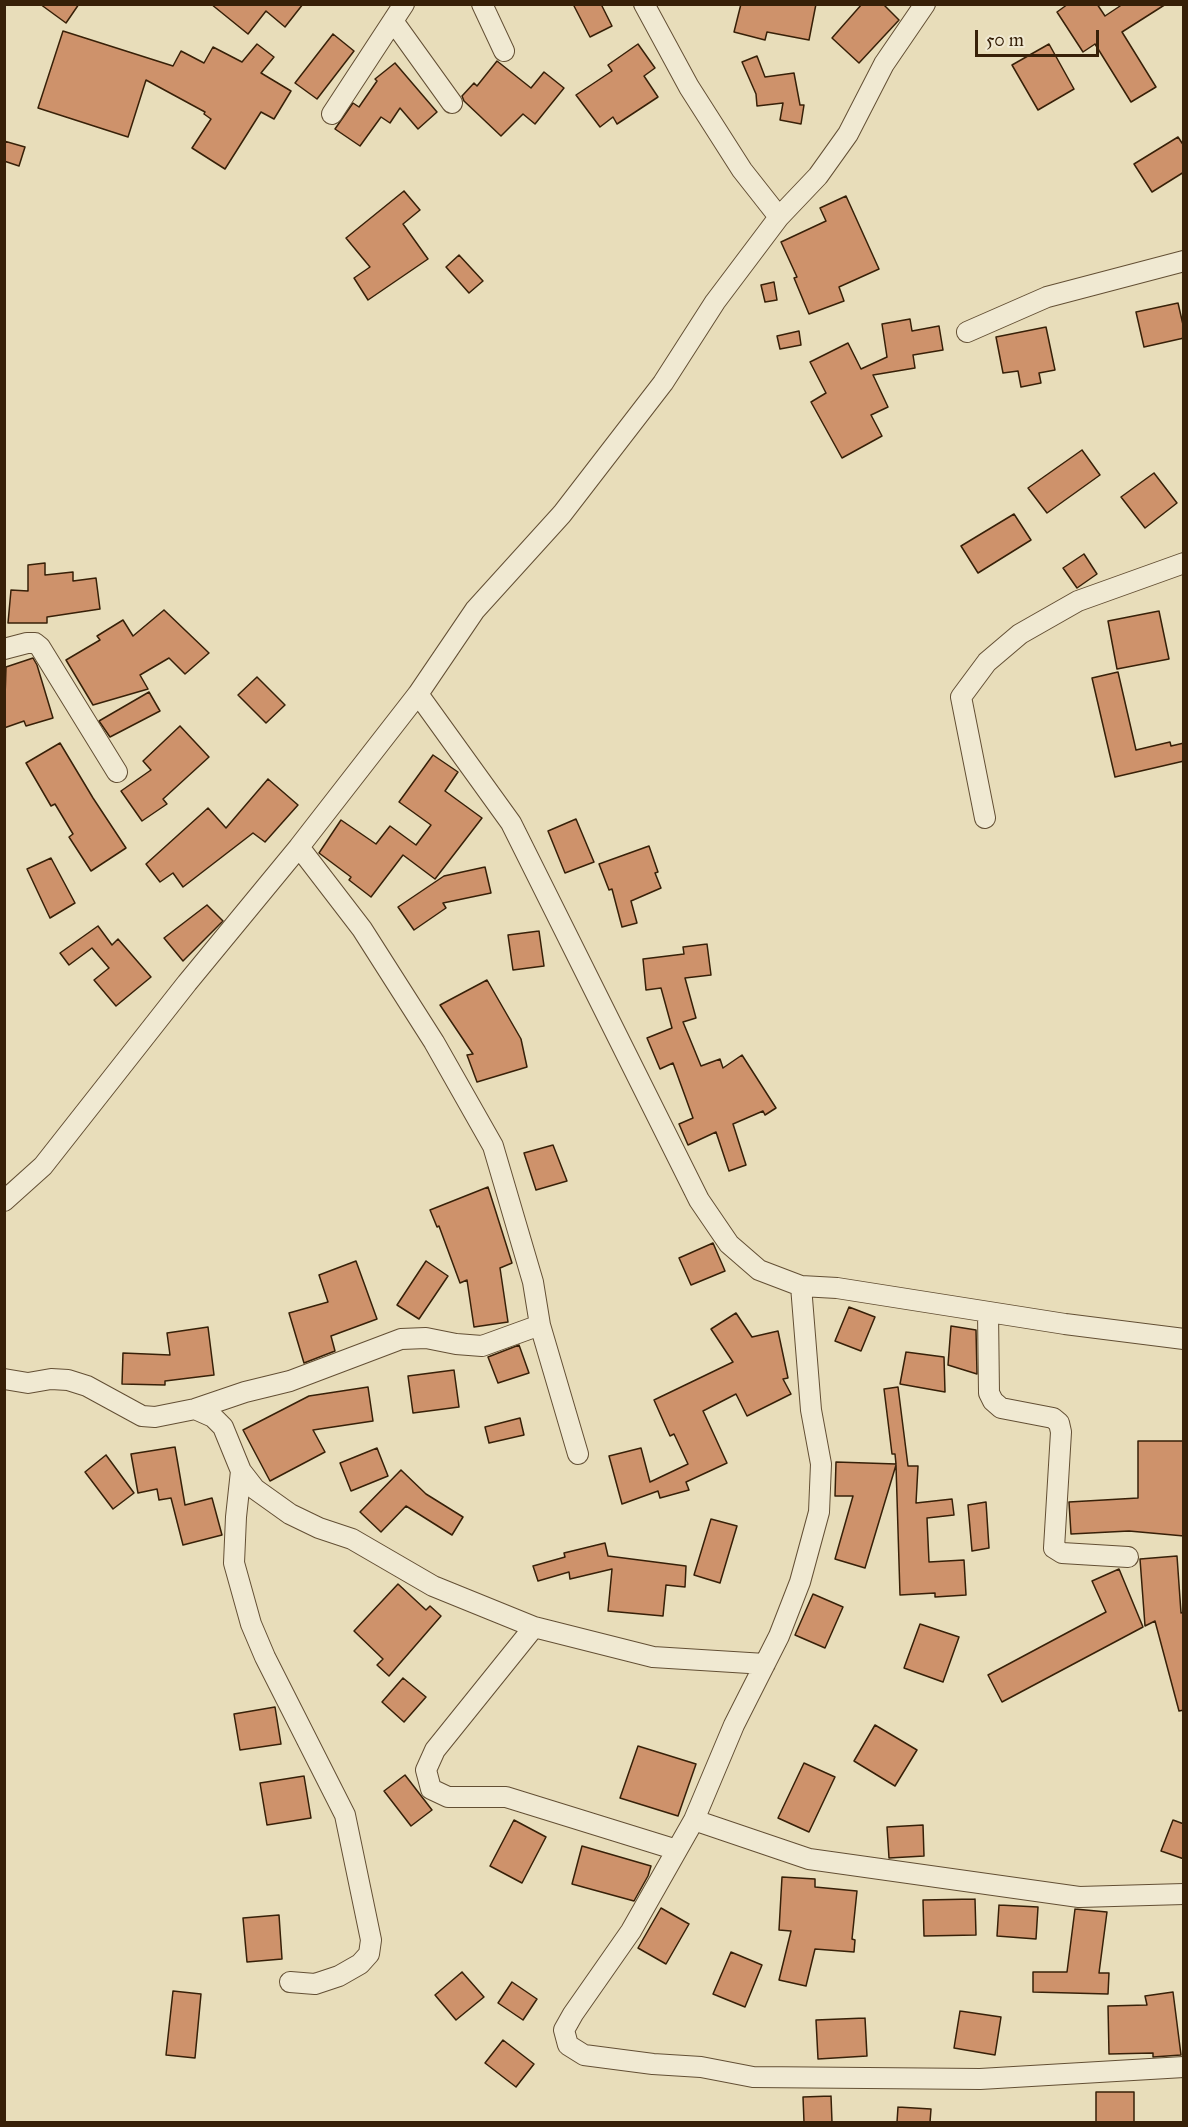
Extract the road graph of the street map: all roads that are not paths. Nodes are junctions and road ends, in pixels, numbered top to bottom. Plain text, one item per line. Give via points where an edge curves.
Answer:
1 (404, 4) edge
2 (483, 4) edge
3 (644, 4) edge
4 (925, 4) edge
5 (393, 21) junction
6 (504, 51) dead end
7 (452, 103) dead end
8 (332, 114) dead end
9 (779, 217) junction
10 (1184, 261) edge
11 (967, 332) dead end
12 (1184, 563) edge
13 (4, 649) edge
14 (418, 694) junction
15 (117, 772) dead end
16 (985, 818) dead end
17 (299, 847) junction
18 (4, 1201) edge
19 (801, 1286) junction
20 (988, 1312) junction
21 (540, 1325) junction
22 (1184, 1340) edge
23 (4, 1379) edge
24 (195, 1409) junction
25 (578, 1454) dead end
26 (241, 1471) junction
27 (1128, 1557) dead end
28 (534, 1627) junction
29 (765, 1664) junction
30 (694, 1820) junction
31 (677, 1850) junction
32 (1184, 1894) edge
33 (290, 1982) dead end
34 (1184, 2067) edge

1 - 5 street
2 - 6 street
3 - 9 street via 689,87 742,170
4 - 9 street via 884,64 848,134 818,176
5 - 7 street
5 - 8 street
9 - 14 street via 715,303 663,383 562,514 475,610
10 - 11 street via 1047,297
12 - 16 street via 1078,601 1020,634 987,662 961,697
13 - 15 street via 27,643 40,647
14 - 17 street
14 - 19 street via 511,823 699,1200 729,1244 759,1270
17 - 18 street via 43,1166
17 - 21 street via 362,928 493,1146 533,1282
19 - 20 street
19 - 29 street via 811,1410 821,1464 819,1512 800,1582
20 - 22 street
20 - 27 street via 988,1393 993,1401 1001,1408 1053,1418 1059,1423 1054,1548 1062,1553
21 - 24 street via 482,1346 426,1338 401,1339 290,1381
21 - 25 street
23 - 24 street via 28,1383 68,1380 142,1416
24 - 26 street via 213,1417 223,1427
26 - 28 street via 255,1489 290,1514 352,1539 433,1586
26 - 33 street via 234,1563 265,1657 345,1815 371,1940 369,1954 339,1976 315,1984
28 - 29 street via 653,1657
28 - 31 street via 435,1750 426,1770 431,1789 448,1797 506,1797
29 - 30 street
30 - 31 street
30 - 32 street via 809,1859 1079,1897
31 - 34 street via 631,1931 564,2030 568,2045 584,2055 701,2067 753,2077 980,2079

